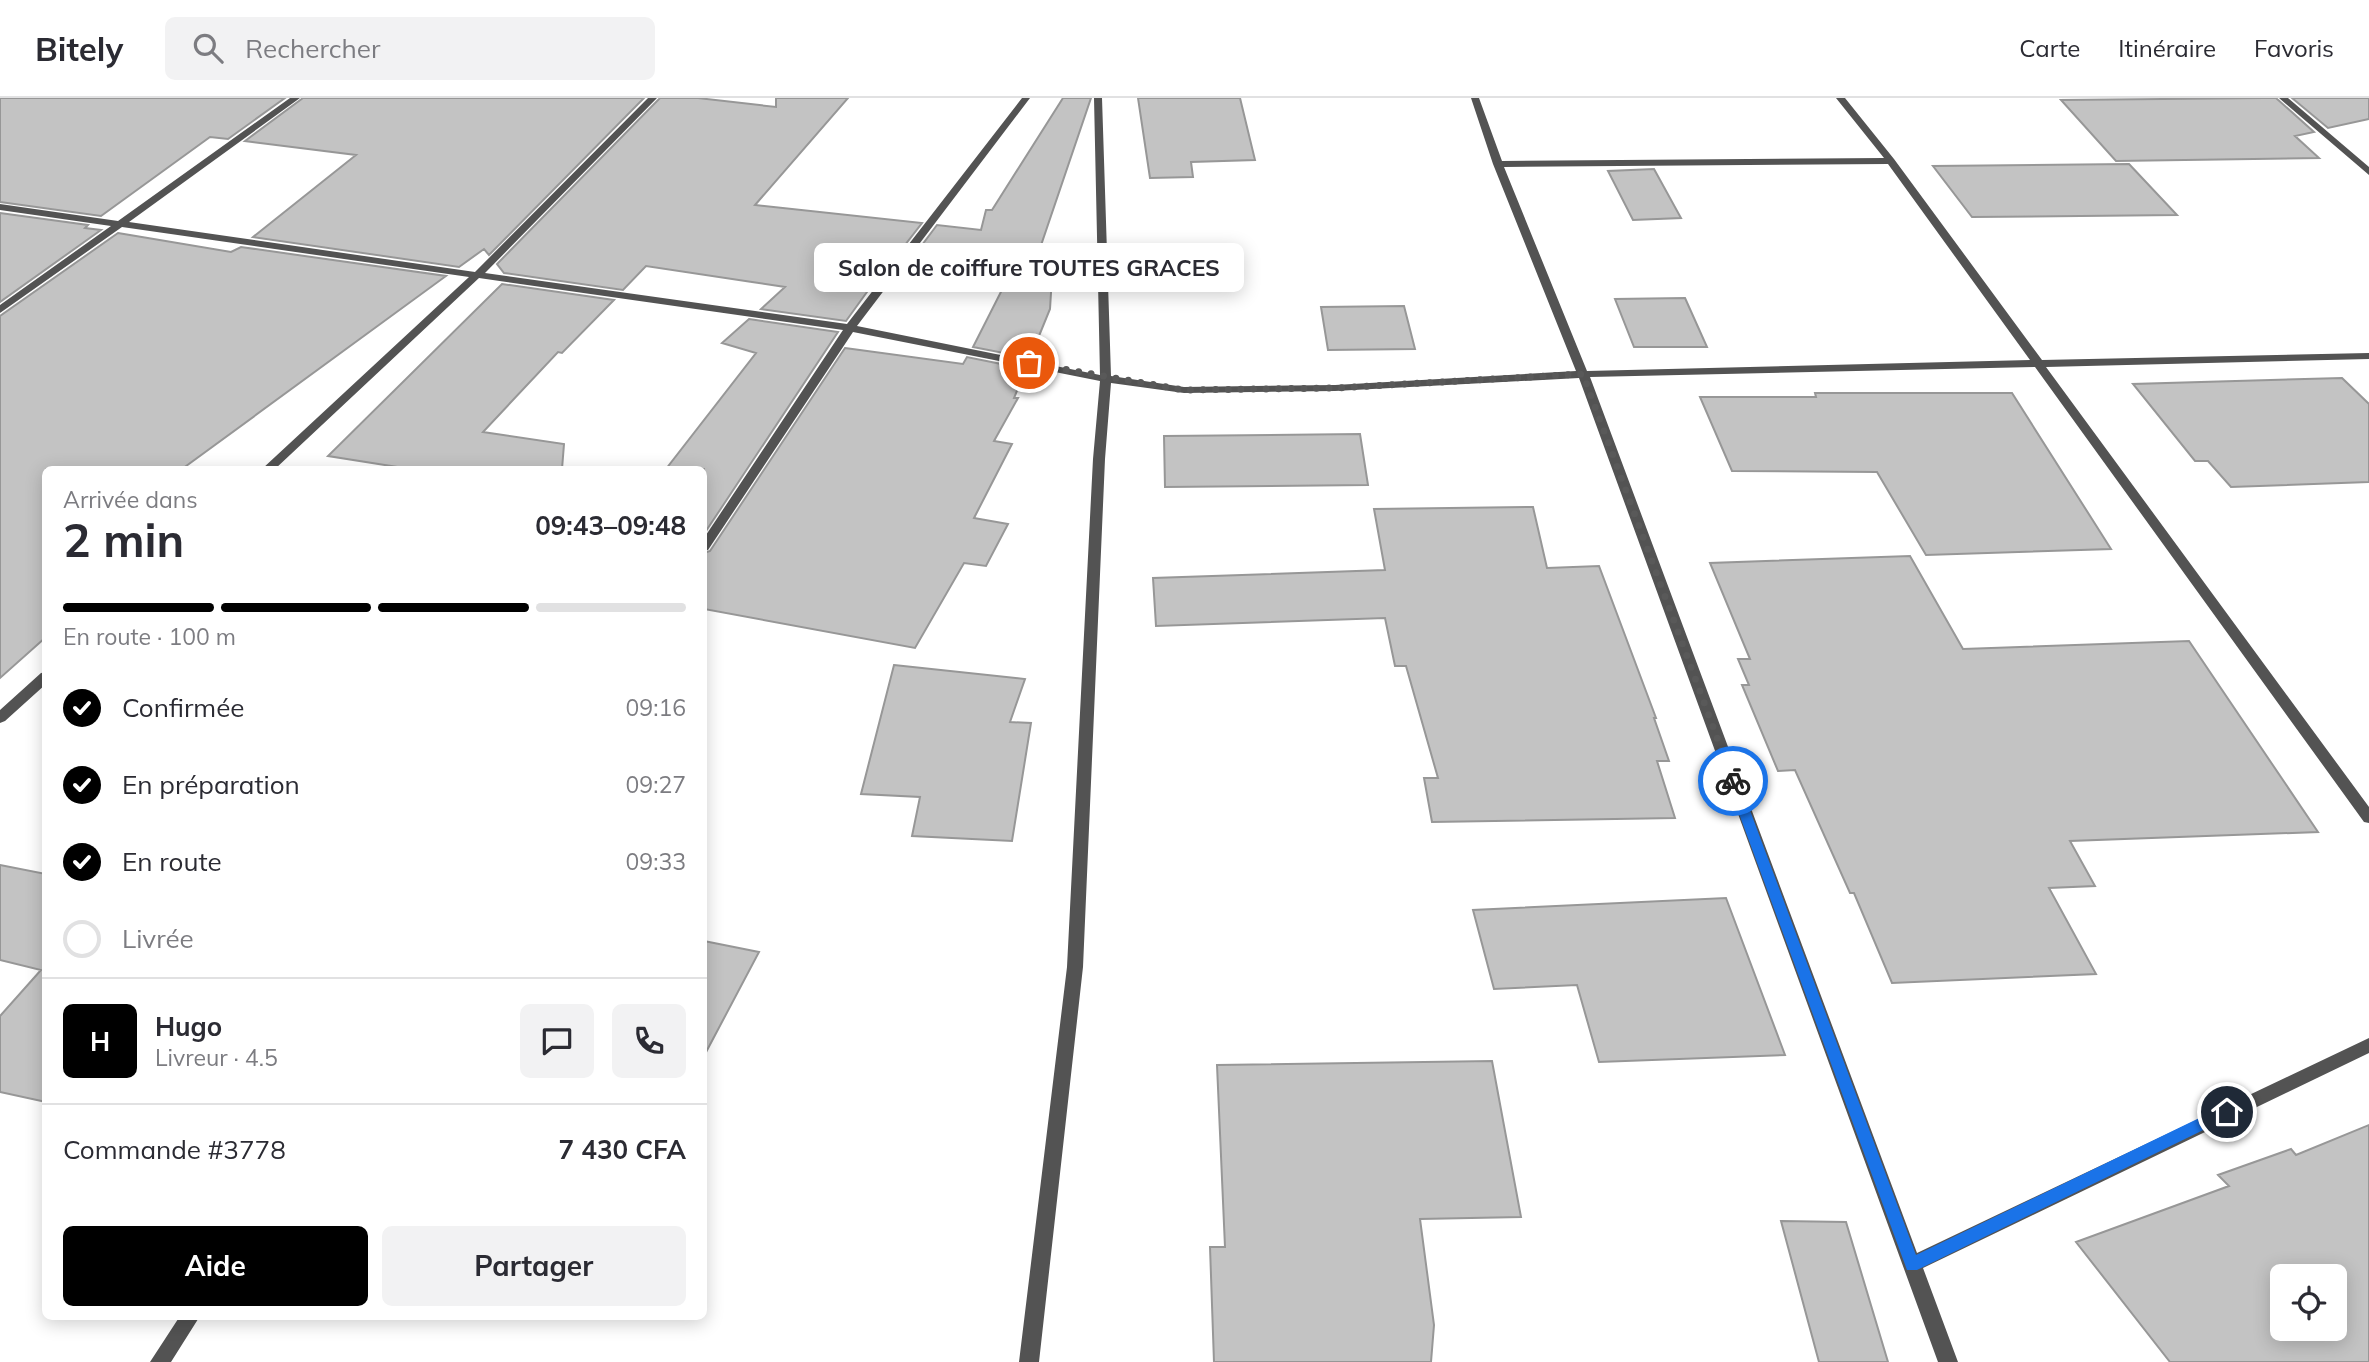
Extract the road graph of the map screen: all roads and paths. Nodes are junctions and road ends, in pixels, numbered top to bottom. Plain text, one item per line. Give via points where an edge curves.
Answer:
1 (296, 98) edge
2 (653, 98) edge
3 (1026, 98) edge
4 (1098, 98) edge
5 (1475, 98) edge
6 (1840, 98) edge
7 (2283, 98) edge
8 (1891, 161) junction
9 (1497, 164) junction
10 (2369, 172) edge
11 (0, 207) edge
12 (117, 226) junction
13 (478, 274) junction
14 (0, 310) edge
15 (850, 328) junction
16 (2369, 356) edge
17 (2036, 365) junction
18 (1583, 374) junction
19 (1106, 379) junction
20 (271, 466) edge
21 (707, 542) edge
22 (42, 680) edge
23 (0, 718) edge
24 (2369, 818) edge
25 (2369, 1045) edge
26 (1912, 1265) junction
27 (188, 1320) edge
28 (160, 1362) edge
29 (1029, 1362) edge
30 (1948, 1362) edge

1 - 12 street
2 - 13 street
3 - 15 street
4 - 19 street
5 - 9 street
6 - 8 street
7 - 10 street
8 - 9 street
8 - 17 street
9 - 18 street
11 - 12 street
12 - 13 street
12 - 14 street
13 - 15 street
13 - 20 street
15 - 19 street
15 - 21 street
16 - 17 street
17 - 18 street
17 - 24 street
18 - 19 street via 1335,388 1184,390
18 - 26 street
19 - 29 street via 1075,967
22 - 23 street
25 - 26 street
26 - 30 street
27 - 28 street

